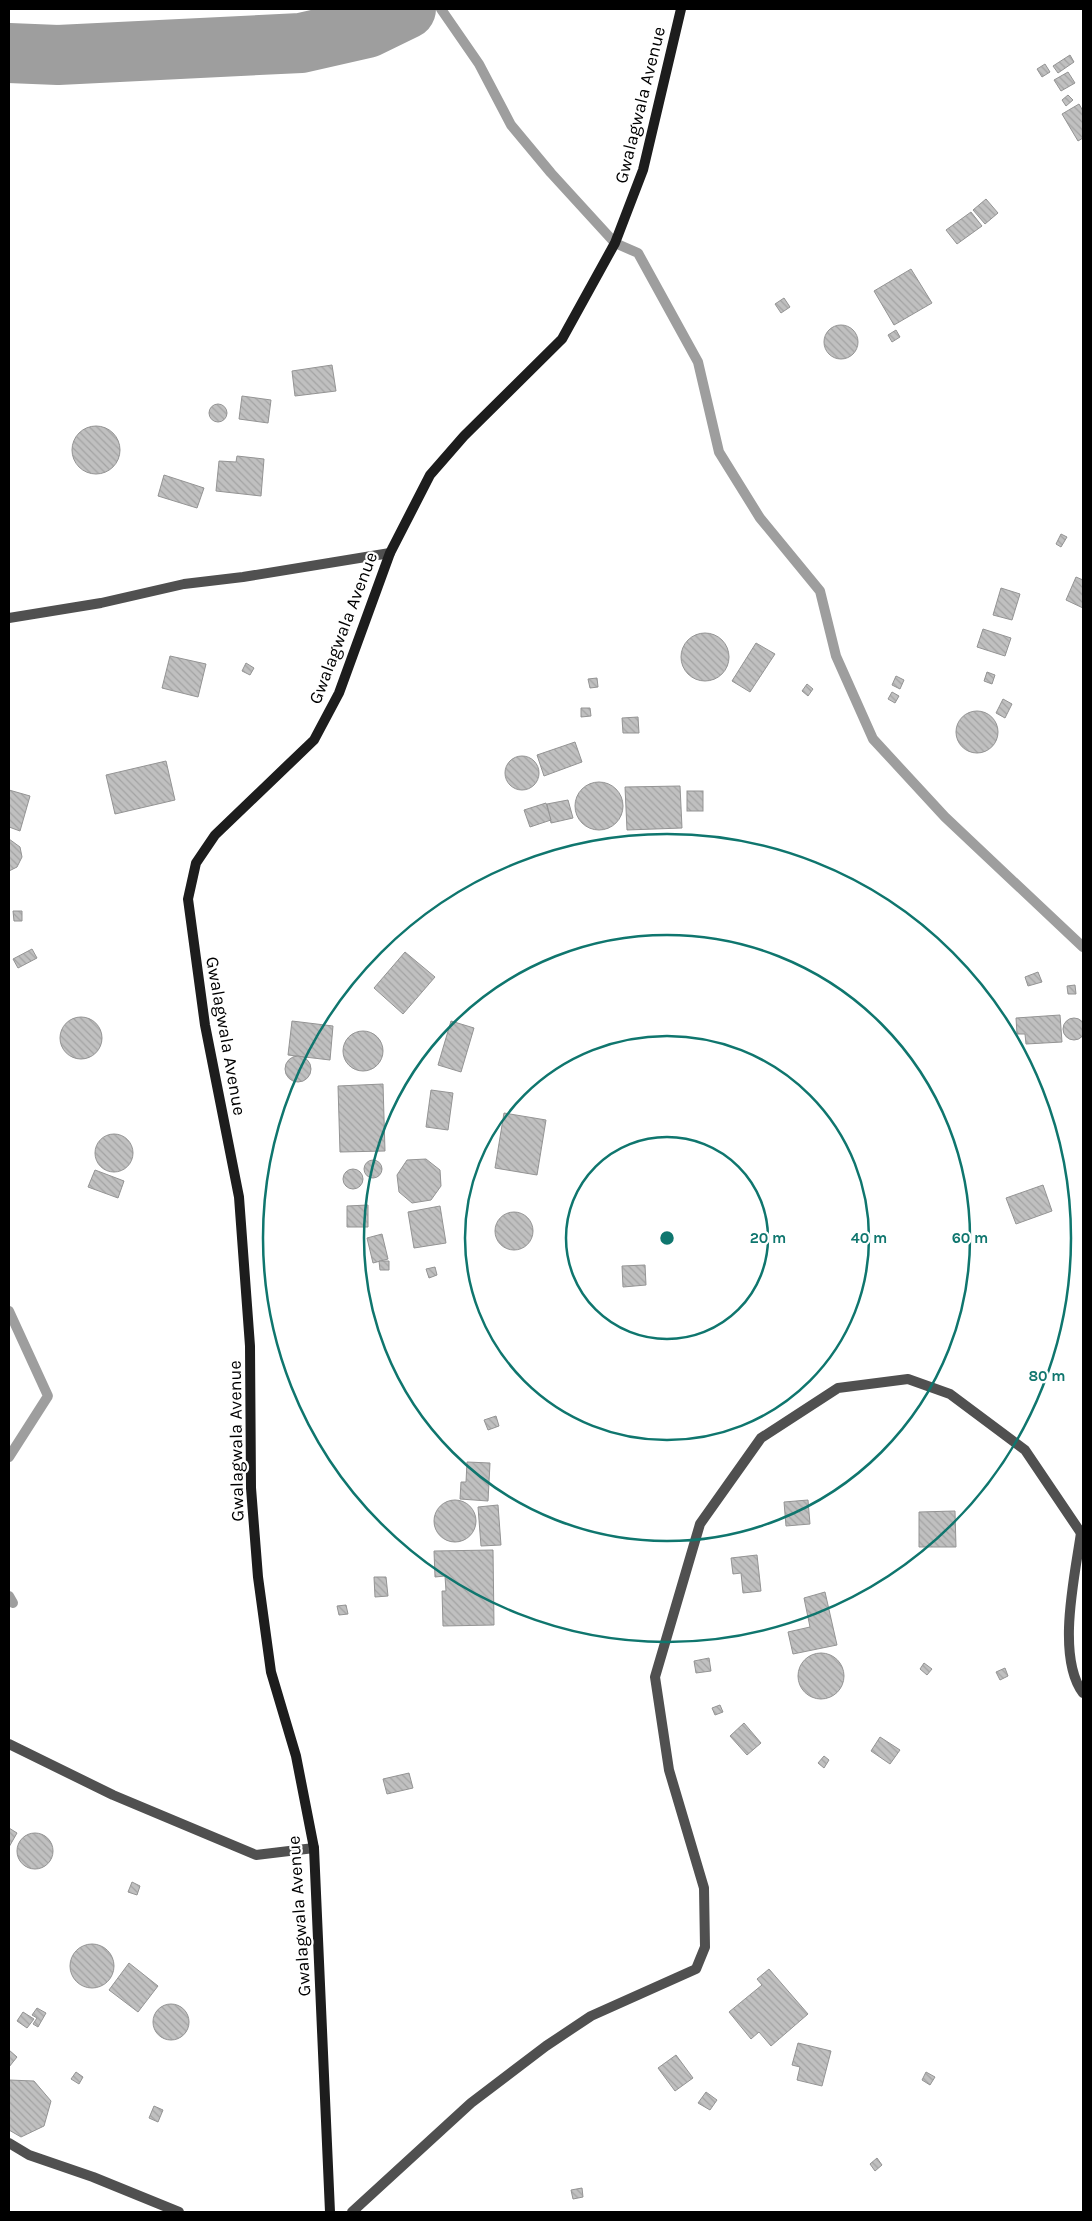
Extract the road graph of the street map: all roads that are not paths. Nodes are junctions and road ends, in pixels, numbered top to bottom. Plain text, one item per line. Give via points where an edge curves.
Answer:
1 (681, 9) edge
2 (390, 553) junction
3 (9, 618) edge
4 (1082, 1532) edge
5 (1083, 1692) edge
6 (9, 1744) edge
7 (314, 1848) junction
8 (9, 2142) edge
9 (179, 2212) edge
10 (330, 2212) edge
11 (352, 2212) edge

1 - 2 street, Gwalagwala Avenue via 643,170 615,243 562,339 464,436 430,475
2 - 3 street via 184,584 102,603
2 - 7 street, Gwalagwala Avenue via 339,693 314,740 215,835 196,863 188,899 205,1025 239,1197 250,1346 251,1488 258,1577 271,1672 296,1756
4 - 5 street via 1068,1650
4 - 11 street via 1025,1450 950,1394 908,1379 838,1388 761,1438 700,1524 655,1677 669,1770 704,1888 705,1947 696,1969 591,2016 546,2046 471,2103
6 - 7 street via 113,1795 256,1855
7 - 10 street, Gwalagwala Avenue
8 - 9 street via 28,2156 94,2177

